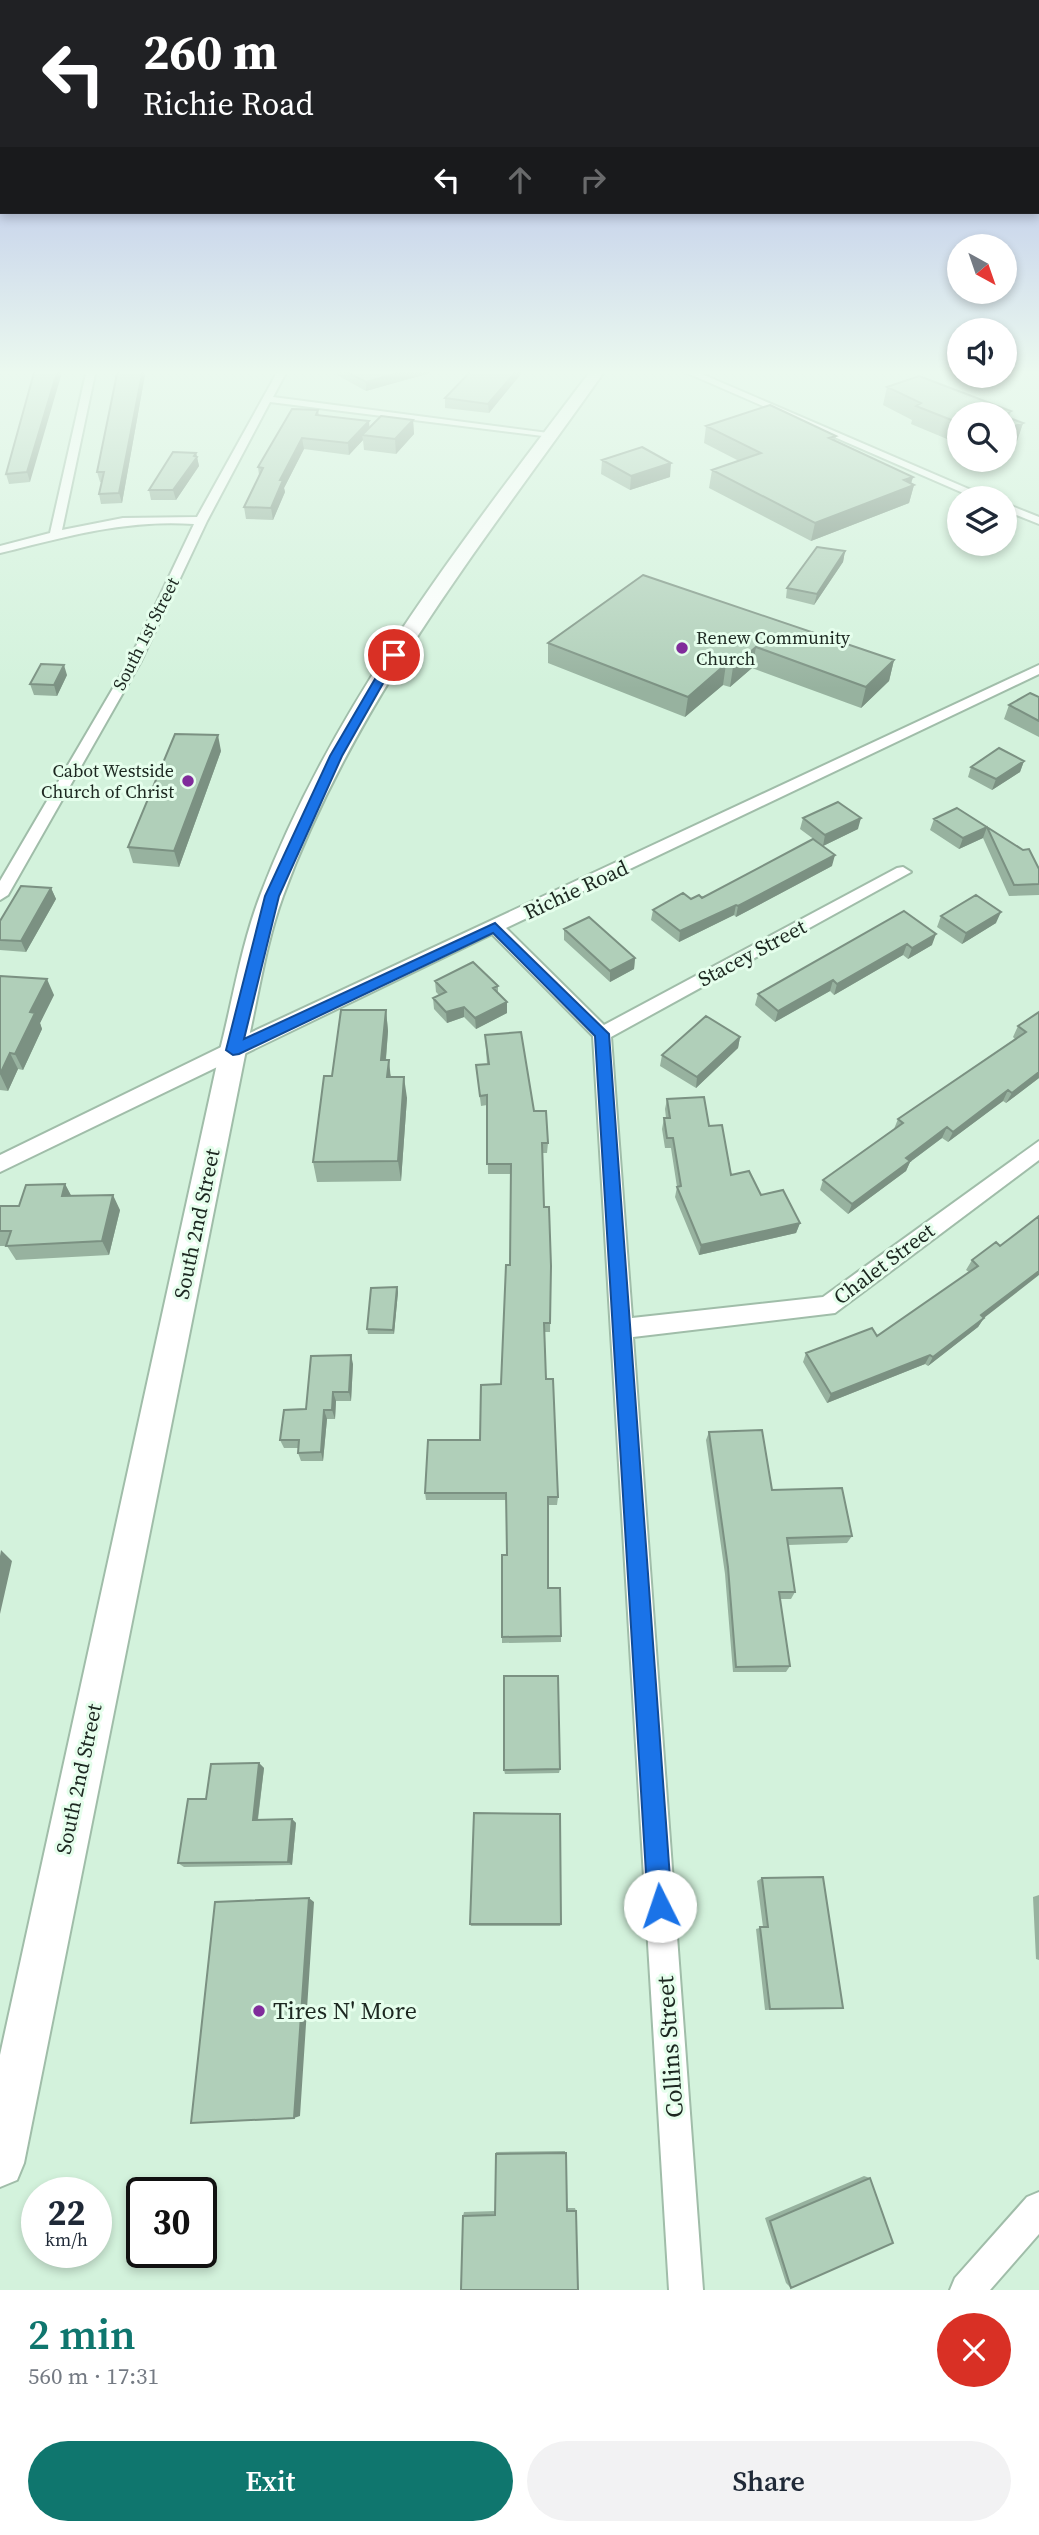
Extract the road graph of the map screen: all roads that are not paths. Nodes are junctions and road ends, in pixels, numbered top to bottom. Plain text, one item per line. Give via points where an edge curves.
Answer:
1 (68, 476) edge
2 (225, 476) edge
3 (521, 476) edge
4 (933, 476) edge
5 (957, 486) edge
6 (1017, 512) edge
7 (1039, 521) edge
8 (201, 522) junction
9 (55, 534) junction
10 (0, 550) edge
11 (1039, 669) edge
12 (903, 872) dead end
13 (0, 895) edge
14 (495, 927) junction
15 (602, 1034) junction
16 (233, 1050) junction
17 (1039, 1149) edge
18 (0, 1164) edge
19 (622, 1329) junction
20 (0, 2163) edge
21 (1039, 2209) edge
22 (686, 2290) edge
23 (967, 2290) edge

1 - 9 street
2 - 8 street, South 1st Street
3 - 16 main road, South 2nd Street via 394,655 336,756 272,896
4 - 5 street
6 - 7 street
8 - 9 street via 162,517 105,522
8 - 13 street, South 1st Street via 135,661
9 - 10 street
11 - 14 street, Richie Road
12 - 15 street, Stacey Street
14 - 15 street
14 - 16 street, Richie Road
15 - 19 street, Collins Street
16 - 18 street, Richie Road
16 - 20 main road, South 2nd Street
17 - 19 street, Chalet Street via 827,1306
19 - 22 street, Collins Street
21 - 23 street

